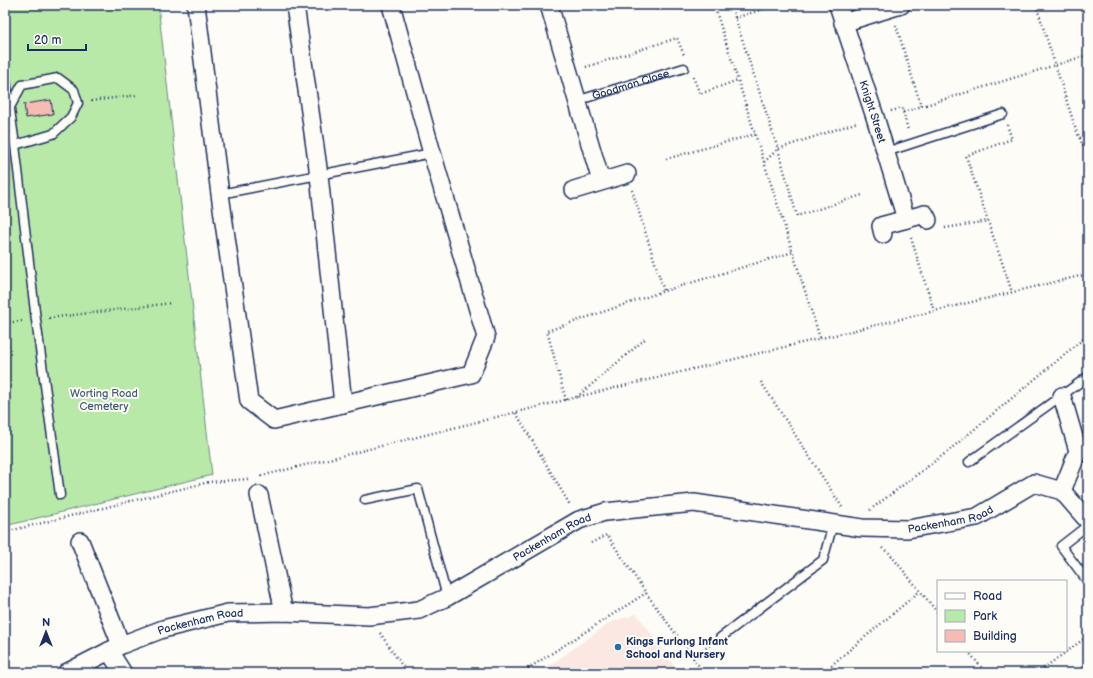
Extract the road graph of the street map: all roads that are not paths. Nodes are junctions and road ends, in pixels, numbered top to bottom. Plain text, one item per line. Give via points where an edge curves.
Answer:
1 (196, 5) edge
2 (295, 5) edge
3 (391, 5) edge
4 (549, 5) edge
5 (838, 5) edge
6 (896, 7) edge
7 (843, 23) junction
8 (684, 68) dead end
9 (5, 74) edge
10 (576, 101) junction
11 (10, 107) junction
12 (1003, 114) road end
13 (15, 145) junction
14 (886, 152) junction
15 (432, 153) junction
16 (627, 174) road end
17 (319, 175) junction
18 (601, 181) junction
19 (574, 190) dead end
20 (220, 194) junction
21 (906, 219) junction
22 (934, 224) road end
23 (883, 234) dead end
24 (1086, 378) dead end
25 (1062, 396) junction
26 (343, 404) junction
27 (969, 462) dead end
28 (1062, 491) junction
29 (60, 495) dead end
30 (259, 495) dead end
31 (365, 500) dead end
32 (1088, 521) edge
33 (831, 522) junction
34 (1088, 525) edge
35 (80, 541) dead end
36 (1088, 582) edge
37 (447, 597) junction
38 (284, 612) junction
39 (720, 638) road end
40 (115, 648) junction
41 (66, 673) edge
42 (123, 673) edge

1 - 20 street
2 - 17 street
3 - 15 street
4 - 10 street, Goodman Close
5 - 7 street, Knight Street
6 - 7 street
7 - 14 street, Knight Street
8 - 10 lane, Goodman Close
9 - 11 lane
10 - 18 street, Goodman Close
11 - 13 lane
11 - 13 lane via 22,85 58,78 74,90 78,103 71,117 53,134
12 - 14 lane
13 - 29 lane
14 - 21 street, Knight Street
15 - 17 lane
15 - 26 street via 486,337 471,374
16 - 18 street
17 - 20 lane
17 - 26 street
18 - 19 street
20 - 26 street via 249,401 274,420
21 - 22 street via 925,214
21 - 23 street via 881,226
24 - 25 lane
25 - 27 lane
25 - 28 street via 1078,451
28 - 32 street
28 - 33 street, Packenham Road via 1034,483 977,517 908,529 864,521
30 - 38 street
31 - 37 lane via 418,489
33 - 37 street, Packenham Road via 694,503 605,512 579,520
33 - 39 lane via 823,560
34 - 36 lane via 1060,546
35 - 40 street
37 - 38 street, Packenham Road via 419,610 369,616
38 - 40 street, Packenham Road via 228,613 163,629
40 - 41 street, Packenham Road
40 - 42 street

